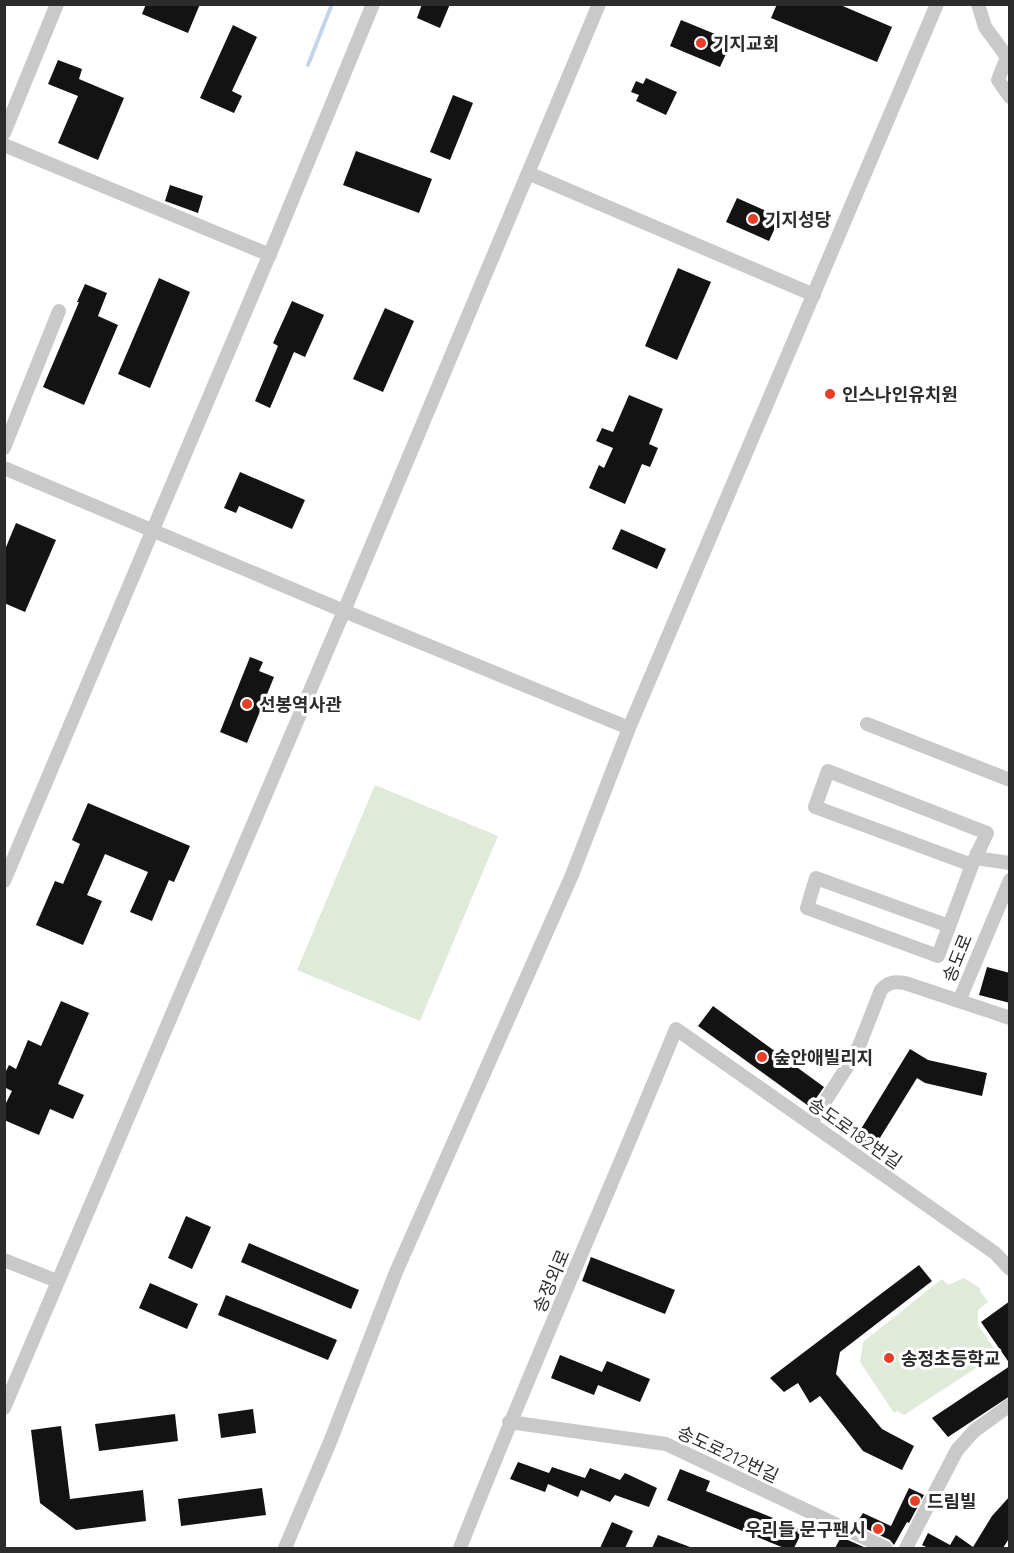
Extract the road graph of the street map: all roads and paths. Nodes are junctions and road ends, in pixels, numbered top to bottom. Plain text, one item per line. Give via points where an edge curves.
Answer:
1 (57, 4) edge
2 (373, 4) edge
3 (599, 4) edge
4 (937, 4) edge
5 (978, 4) edge
6 (1010, 97) edge
7 (6, 125) edge
8 (4, 145) edge
9 (528, 173) junction
10 (270, 255) junction
11 (814, 295) junction
12 (59, 311) dead end
13 (4, 448) edge
14 (4, 468) edge
15 (153, 531) junction
16 (344, 611) junction
17 (867, 724) dead end
18 (629, 728) junction
19 (1010, 780) edge
20 (975, 859) junction
21 (1010, 863) edge
22 (1010, 880) edge
23 (4, 881) edge
24 (949, 926) junction
25 (959, 1001) junction
26 (1010, 1017) edge
27 (676, 1029) joint
28 (811, 1123) junction
29 (4, 1260) edge
30 (1010, 1269) edge
31 (57, 1281) junction
32 (1010, 1405) edge
33 (4, 1408) edge
34 (509, 1422) junction
35 (285, 1548) edge
36 (460, 1548) edge
37 (886, 1548) edge
38 (906, 1548) edge

1 - 7 street
2 - 10 street
3 - 9 street
4 - 11 street
5 - 6 street via 985,27 1008,57 998,80
8 - 10 street
9 - 11 street
9 - 16 street
10 - 15 street
11 - 18 street
12 - 13 street
14 - 15 street
15 - 16 street
15 - 23 street
16 - 18 street
16 - 31 street
17 - 19 street
18 - 35 street via 572,875 396,1272
20 - 20 street via 987,833 828,771 815,807
20 - 21 street
20 - 24 street
22 - 25 street, 송도로
24 - 24 street via 938,956 807,908 816,878
25 - 26 street, 송도로
25 - 28 street via 897,981 885,985 855,1053
27 - 28 street, 송도로182번길
27 - 34 street, 송정외로
28 - 30 street, 송도로182번길 via 995,1253
29 - 31 street
31 - 33 street
32 - 38 street via 974,1431 957,1450
34 - 36 street, 송정외로
34 - 37 street, 송도로212번길 via 666,1444

